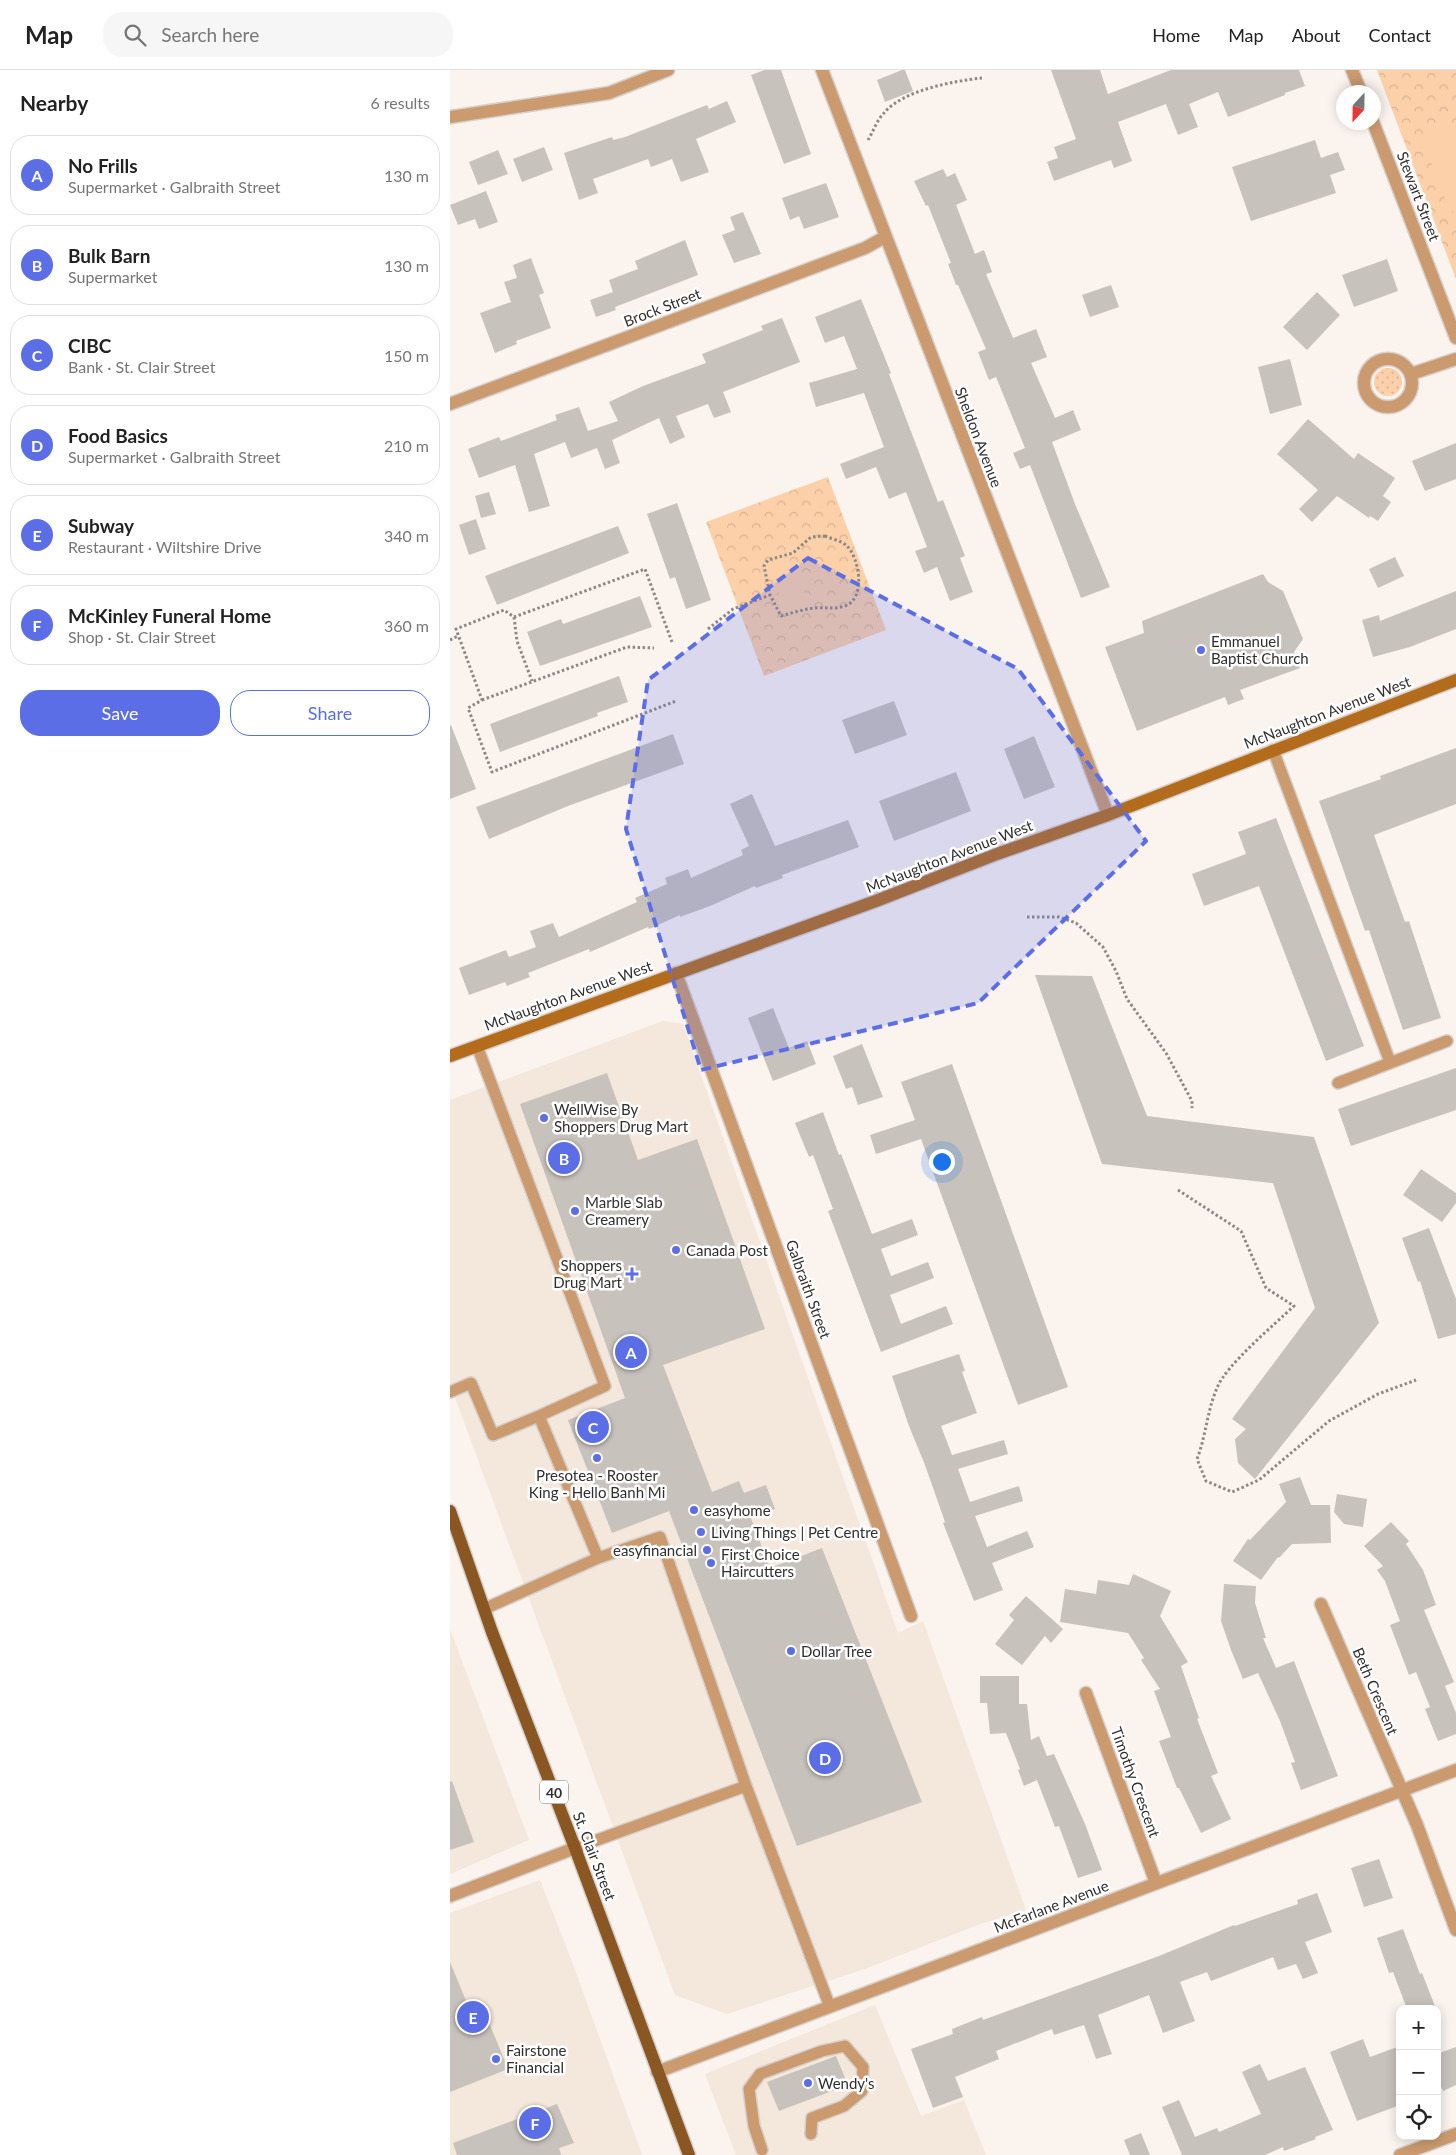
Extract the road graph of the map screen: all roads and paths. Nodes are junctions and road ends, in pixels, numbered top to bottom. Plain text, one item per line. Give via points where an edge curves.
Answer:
1 (668, 70) edge
2 (822, 70) edge
3 (1352, 70) edge
4 (982, 78) dead end
5 (1358, 85) edge
6 (450, 117) edge
7 (1376, 130) edge
8 (868, 140) dead end
9 (885, 237) junction
10 (1456, 338) edge
11 (1456, 359) edge
12 (1410, 374) dead end
13 (450, 404) edge
14 (770, 595) junction
15 (514, 617) junction
16 (708, 630) dead end
17 (458, 636) junction
18 (450, 640) edge
19 (672, 642) dead end
20 (654, 648) dead end
21 (1456, 680) edge
22 (532, 681) junction
23 (482, 700) junction
24 (676, 702) dead end
25 (1273, 750) junction
26 (1108, 815) junction
27 (1027, 917) dead end
28 (676, 973) junction
29 (1447, 1041) dead end
30 (477, 1046) junction
31 (450, 1056) edge
32 (1390, 1062) junction
33 (1338, 1083) dead end
34 (1192, 1108) dead end
35 (1178, 1190) dead end
36 (1416, 1380) dead end
37 (450, 1392) edge
38 (539, 1416) junction
39 (450, 1511) edge
40 (598, 1558) junction
41 (1321, 1604) dead end
42 (484, 1609) junction
43 (911, 1616) dead end
44 (1086, 1693) dead end
45 (1456, 1770) edge
46 (746, 1786) junction
47 (1402, 1791) junction
48 (575, 1848) junction
49 (1156, 1883) junction
50 (450, 1896) edge
51 (1456, 1930) edge
52 (830, 2007) junction
53 (657, 2072) junction
54 (811, 2134) dead end
55 (1456, 2134) edge
56 (762, 2150) dead end
57 (689, 2155) edge
58 (1400, 2155) edge

1 - 6 street via 609,92
2 - 9 street, Sheldon Avenue
3 - 5 street
4 - 8 path via 956,81 905,98 884,113
7 - 10 street, Stewart Street
9 - 13 street, Brock Street via 864,248
9 - 26 street, Sheldon Avenue
11 - 12 street
14 - 14 path via 781,616 848,605 860,579 854,557 846,544 825,536 811,537 793,553 768,560 764,566
14 - 16 path via 733,610
15 - 17 path via 504,610 456,629
15 - 19 path via 645,569
15 - 22 path via 517,641
17 - 18 path
17 - 23 path
20 - 22 path via 628,647
21 - 25 main road, McNaughton Avenue West
22 - 23 path
23 - 24 path via 468,708 492,772
25 - 26 main road, McNaughton Avenue West
25 - 32 lane
26 - 28 main road, McNaughton Avenue West
27 - 34 path via 1059,917 1076,923 1102,948 1127,999 1166,1053 1192,1101
28 - 30 main road, McNaughton Avenue West
28 - 43 street, Galbraith Street
29 - 32 lane
30 - 31 main road, McNaughton Avenue West
30 - 38 lane via 605,1386
32 - 33 lane
35 - 36 path via 1240,1231 1266,1288 1294,1306 1237,1361 1217,1387 1196,1459 1206,1480 1232,1492 1259,1480 1329,1420 1378,1394
37 - 38 lane via 471,1383 493,1435
38 - 40 lane
39 - 42 main road, St. Clair Street / 40
40 - 42 lane
40 - 46 lane via 660,1537
41 - 47 street, Beth Crescent
42 - 48 main road, St. Clair Street / 40
44 - 49 street, Timothy Crescent
45 - 47 street, McFarlane Avenue
46 - 48 lane
46 - 52 lane
47 - 49 street, McFarlane Avenue
47 - 51 street, Beth Crescent
48 - 50 street
48 - 53 main road, St. Clair Street / 40
49 - 52 street, McFarlane Avenue
52 - 53 street, McFarlane Avenue
53 - 57 main road, St. Clair Street / 40
54 - 56 lane via 812,2118 844,2106 862,2091 863,2067 844,2046 760,2074 749,2089 754,2126
55 - 58 street

